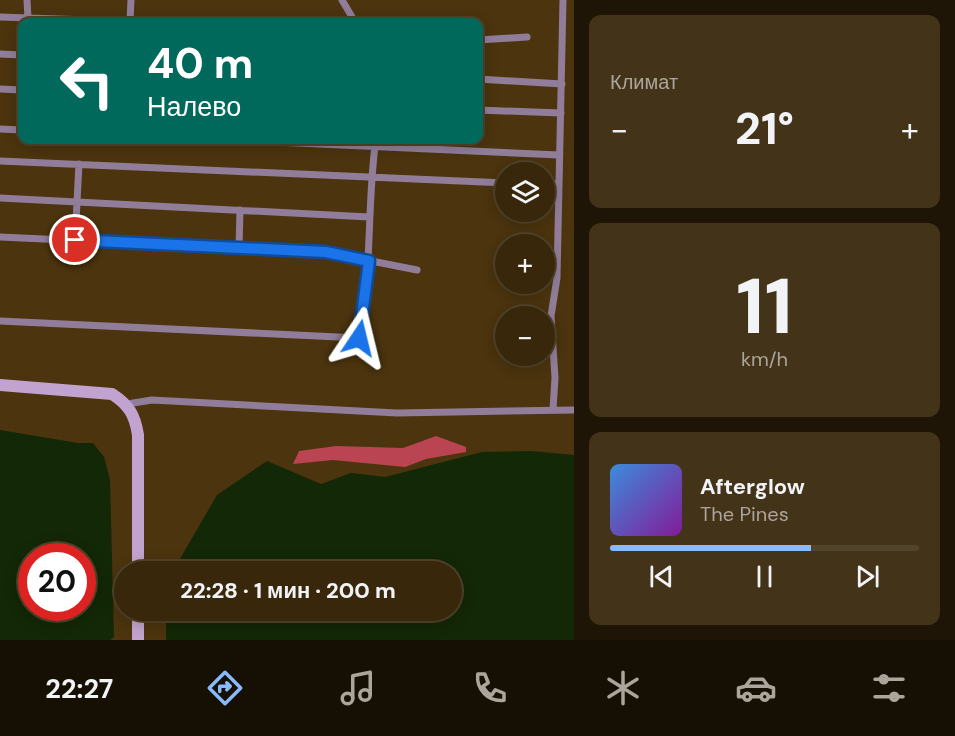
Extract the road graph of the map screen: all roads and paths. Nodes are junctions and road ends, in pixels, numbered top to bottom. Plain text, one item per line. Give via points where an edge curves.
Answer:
1 (27, 0) edge
2 (131, 0) edge
3 (342, 0) edge
4 (563, 0) edge
5 (0, 17) edge
6 (28, 18) joint
7 (130, 18) edge
8 (353, 18) edge
9 (527, 37) dead end
10 (483, 40) edge
11 (0, 54) edge
12 (18, 55) edge
13 (483, 79) edge
14 (562, 84) junction
15 (0, 89) edge
16 (18, 90) edge
17 (483, 110) edge
18 (561, 113) junction
19 (0, 129) edge
20 (18, 130) edge
21 (327, 144) edge
22 (375, 146) junction
23 (559, 155) junction
24 (0, 160) edge
25 (79, 164) junction
26 (371, 178) junction
27 (495, 183) edge
28 (555, 184) edge
29 (558, 184) junction
30 (0, 198) edge
31 (77, 202) junction
32 (240, 210) junction
33 (369, 217) junction
34 (0, 237) edge
35 (75, 240) junction
36 (239, 248) junction
37 (369, 261) junction
38 (417, 270) dead end
39 (0, 321) edge
40 (0, 386) edge
41 (127, 404) junction
42 (554, 409) junction
43 (574, 410) edge
44 (138, 561) edge
45 (138, 621) edge
46 (138, 640) edge

1 - 6 lane
2 - 7 lane
3 - 8 lane
4 - 14 lane
5 - 6 lane
9 - 10 lane
11 - 12 lane
13 - 14 lane
14 - 18 lane
15 - 16 lane
17 - 18 lane
18 - 23 lane
19 - 20 lane
21 - 22 lane
22 - 23 lane
22 - 26 lane
23 - 29 lane
24 - 25 lane
25 - 26 lane
25 - 31 lane
26 - 27 lane
26 - 33 lane
28 - 29 lane
29 - 42 lane via 557,278 551,316
30 - 31 lane
31 - 32 lane
31 - 35 lane
32 - 33 lane
32 - 36 lane
33 - 37 lane
34 - 35 lane
35 - 36 lane
36 - 37 lane via 326,252
37 - 38 lane
37 - 39 lane via 359,338
40 - 41 street via 84,390 112,394
41 - 42 lane via 152,400 397,413
41 - 44 street via 138,435
42 - 43 lane
45 - 46 street

